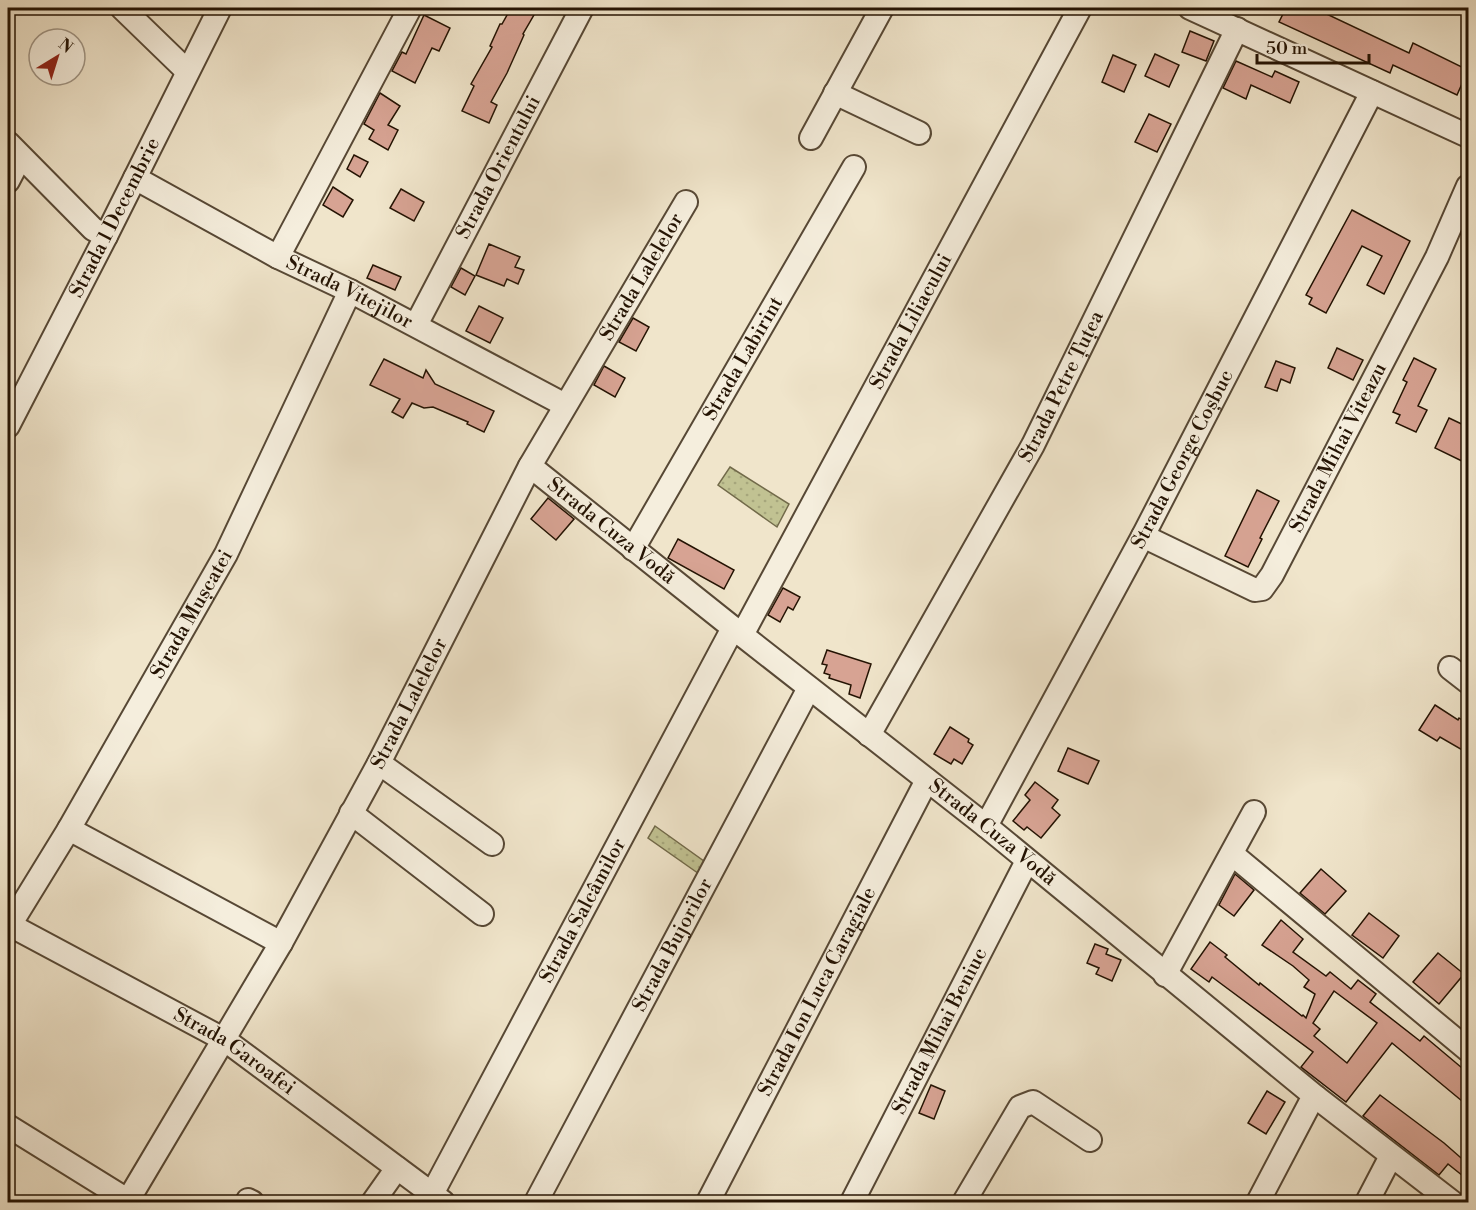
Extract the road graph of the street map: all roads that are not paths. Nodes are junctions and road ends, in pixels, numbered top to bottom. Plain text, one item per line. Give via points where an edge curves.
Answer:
1 (122, 8) edge
2 (410, 8) edge
3 (582, 8) edge
4 (882, 8) edge
5 (1080, 8) edge
6 (1190, 8) edge
7 (217, 9) edge
8 (1237, 29) junction
9 (187, 71) junction
10 (1372, 92) junction
11 (835, 93) junction
12 (919, 133) dead end
13 (1468, 136) edge
14 (811, 138) dead end
15 (14, 150) edge
16 (854, 167) dead end
17 (135, 178) junction
18 (8, 181) edge
19 (1468, 186) edge
20 (686, 202) dead end
21 (106, 236) junction
22 (278, 257) junction
23 (350, 291) junction
24 (416, 326) junction
25 (565, 405) junction
26 (8, 426) edge
27 (530, 466) junction
28 (1143, 536) junction
29 (633, 549) junction
30 (737, 632) junction
31 (1450, 668) dead end
32 (1468, 682) edge
33 (809, 688) junction
34 (868, 735) junction
35 (379, 763) junction
36 (927, 780) junction
37 (1254, 812) dead end
38 (351, 813) junction
39 (986, 826) junction
40 (69, 829) junction
41 (492, 844) dead end
42 (1232, 854) junction
43 (1027, 861) junction
44 (482, 914) dead end
45 (9, 925) edge
46 (281, 943) junction
47 (1165, 975) junction
48 (225, 1040) junction
49 (1468, 1050) edge
50 (1316, 1097) junction
51 (8, 1126) edge
52 (1090, 1140) dead end
53 (1391, 1156) junction
54 (397, 1168) junction
55 (438, 1198) edge
56 (128, 1202) edge
57 (373, 1203) edge
58 (536, 1203) edge
59 (708, 1203) edge
60 (852, 1203) edge
61 (964, 1203) edge
62 (1258, 1203) edge
63 (1367, 1203) edge
64 (1452, 1203) edge

1 - 9 street
2 - 22 street
3 - 24 street, Strada Orientului
4 - 11 street
5 - 30 street, Strada Liliacului
6 - 8 street
7 - 9 street, Strada 1 Decembrie
8 - 10 street
8 - 34 street, Strada Petre Țuțea via 1033,445
9 - 17 street, Strada 1 Decembrie
10 - 13 street
10 - 28 street, Strada George Coșbuc
11 - 12 street
11 - 14 street
15 - 18 street
15 - 21 street via 93,229
16 - 29 street, Strada Labirint
17 - 21 street, Strada 1 Decembrie
17 - 22 street, Strada Vitejilor
19 - 28 street, Strada Mihai Viteazu via 1437,258 1267,585 1255,590
20 - 25 street, Strada Lalelelor
21 - 26 street, Strada 1 Decembrie
22 - 23 street, Strada Vitejilor
23 - 24 street, Strada Vitejilor
23 - 40 street, Strada Mușcatei via 226,554
24 - 25 street, Strada Vitejilor
25 - 27 street, Strada Lalelelor
27 - 29 street, Strada Cuza Vodă
27 - 35 street, Strada Lalelelor
28 - 39 street, Strada George Coșbuc
29 - 30 street, Strada Cuza Vodă
30 - 33 street, Strada Cuza Vodă
30 - 55 street, Strada Salcâmilor
31 - 32 street
33 - 34 street, Strada Cuza Vodă
33 - 58 street, Strada Bujorilor
34 - 36 street, Strada Cuza Vodă
35 - 38 street, Strada Lalelelor
35 - 41 street
36 - 39 street, Strada Cuza Vodă
36 - 59 street, Strada Ion Luca Caragiale
37 - 42 street
38 - 44 street
38 - 46 street, Strada Lalelelor
39 - 43 street, Strada Cuza Vodă
40 - 45 street, Strada Mușcatei
40 - 46 street
42 - 47 street
42 - 49 street
43 - 47 street, Strada Cuza Vodă
43 - 60 street, Strada Mihai Beniuc
45 - 48 street, Strada Garoafei
46 - 48 street, Strada Lalelelor
47 - 50 street, Strada Cuza Vodă
48 - 54 street, Strada Garoafei
48 - 56 street, Strada Lalelelor
50 - 53 street, Strada Cuza Vodă
50 - 62 street
51 - 56 street
52 - 61 street via 1033,1101 1020,1107
53 - 63 street
53 - 64 street, Strada Cuza Vodă
54 - 55 street, Strada Garoafei
54 - 57 street

